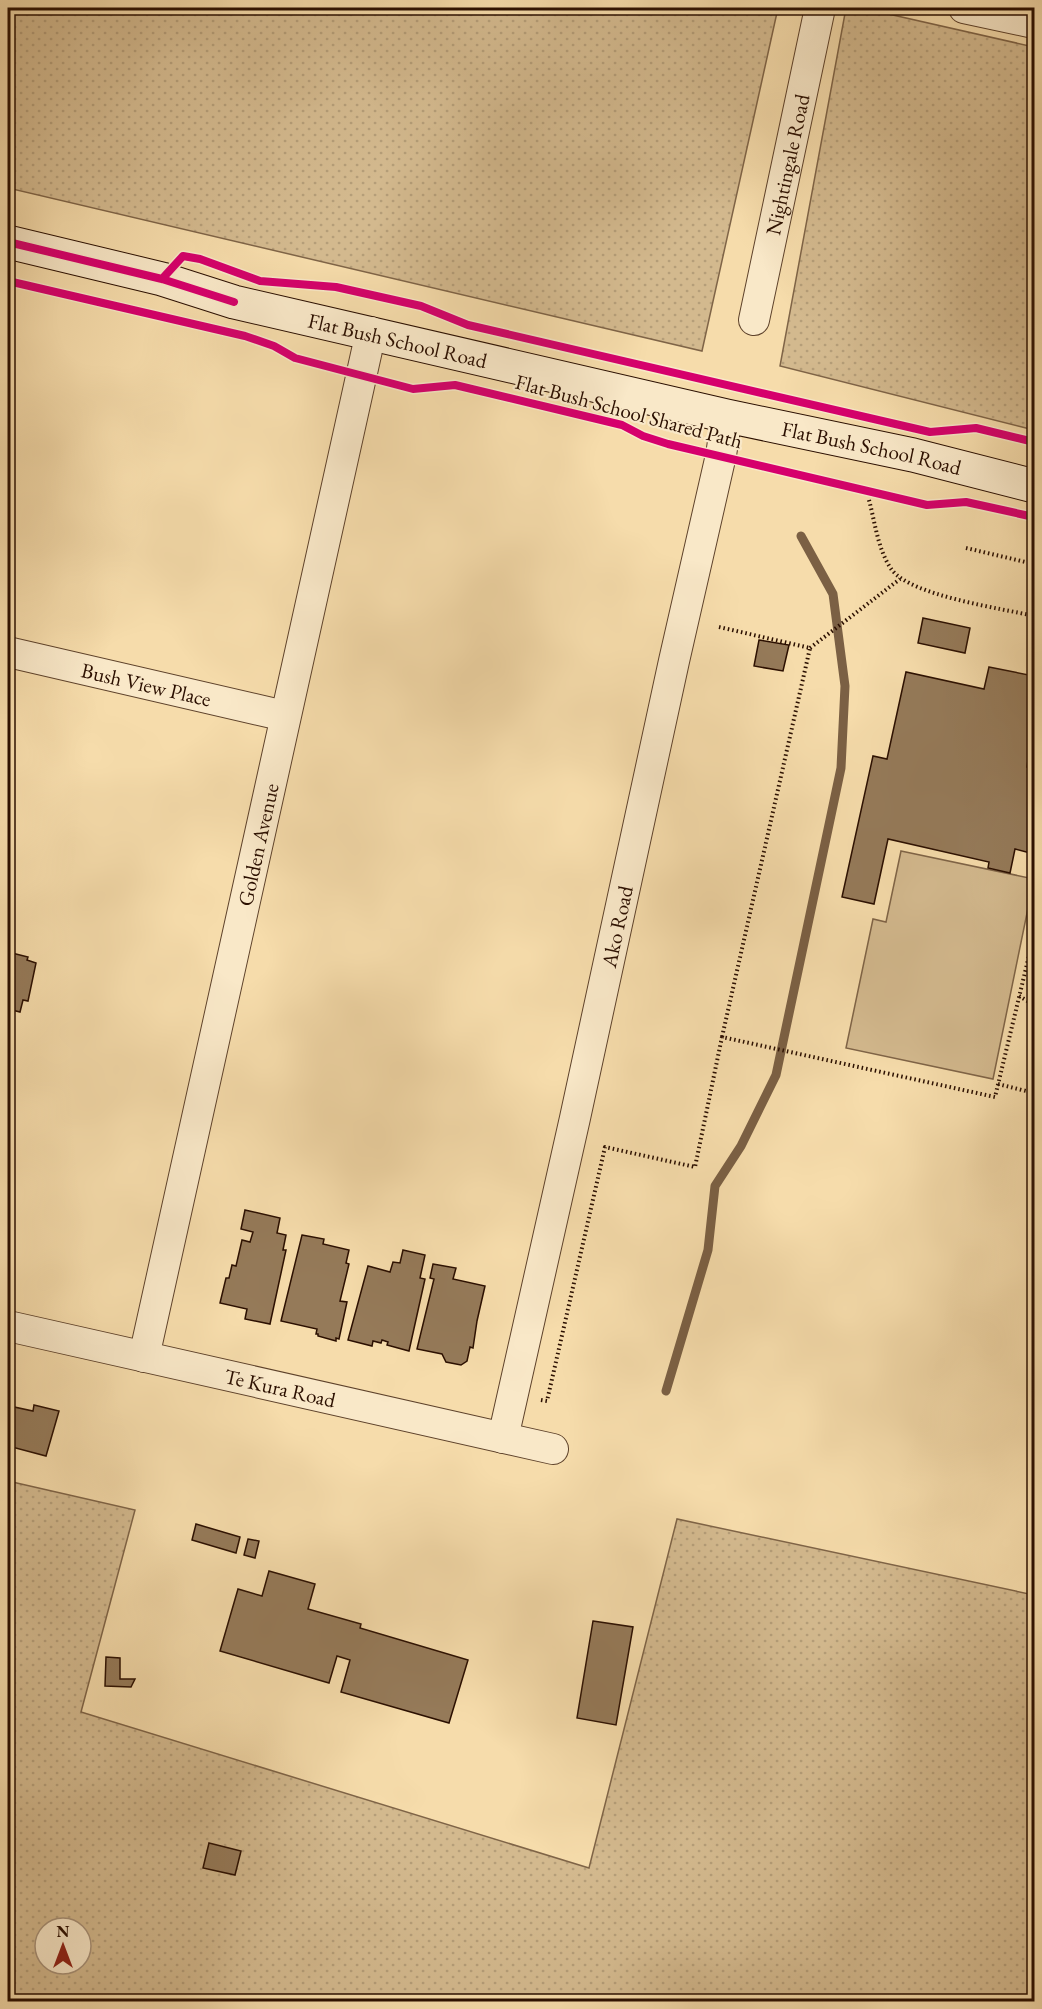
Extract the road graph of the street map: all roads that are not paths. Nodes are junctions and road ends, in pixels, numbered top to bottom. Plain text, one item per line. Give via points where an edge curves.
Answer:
1 (820, 8) edge
2 (964, 8) edge
3 (1035, 23) edge
4 (8, 242) edge
5 (754, 320) dead end
6 (371, 332) junction
7 (727, 416) junction
8 (1035, 486) edge
9 (8, 652) edge
10 (285, 716) junction
11 (8, 1326) edge
12 (144, 1357) junction
13 (503, 1438) junction
14 (553, 1449) dead end

1 - 5 street, Nightingale Road
2 - 3 street
4 - 6 street, Flat Bush School Road via 162,279 234,302
6 - 7 street, Flat Bush School Road
6 - 10 street, Golden Avenue
7 - 8 street, Flat Bush School Road
7 - 13 street, Ako Road
9 - 10 street, Bush View Place
10 - 12 street, Golden Avenue
11 - 12 street, Te Kura Road
12 - 13 street, Te Kura Road
13 - 14 street, Te Kura Road

